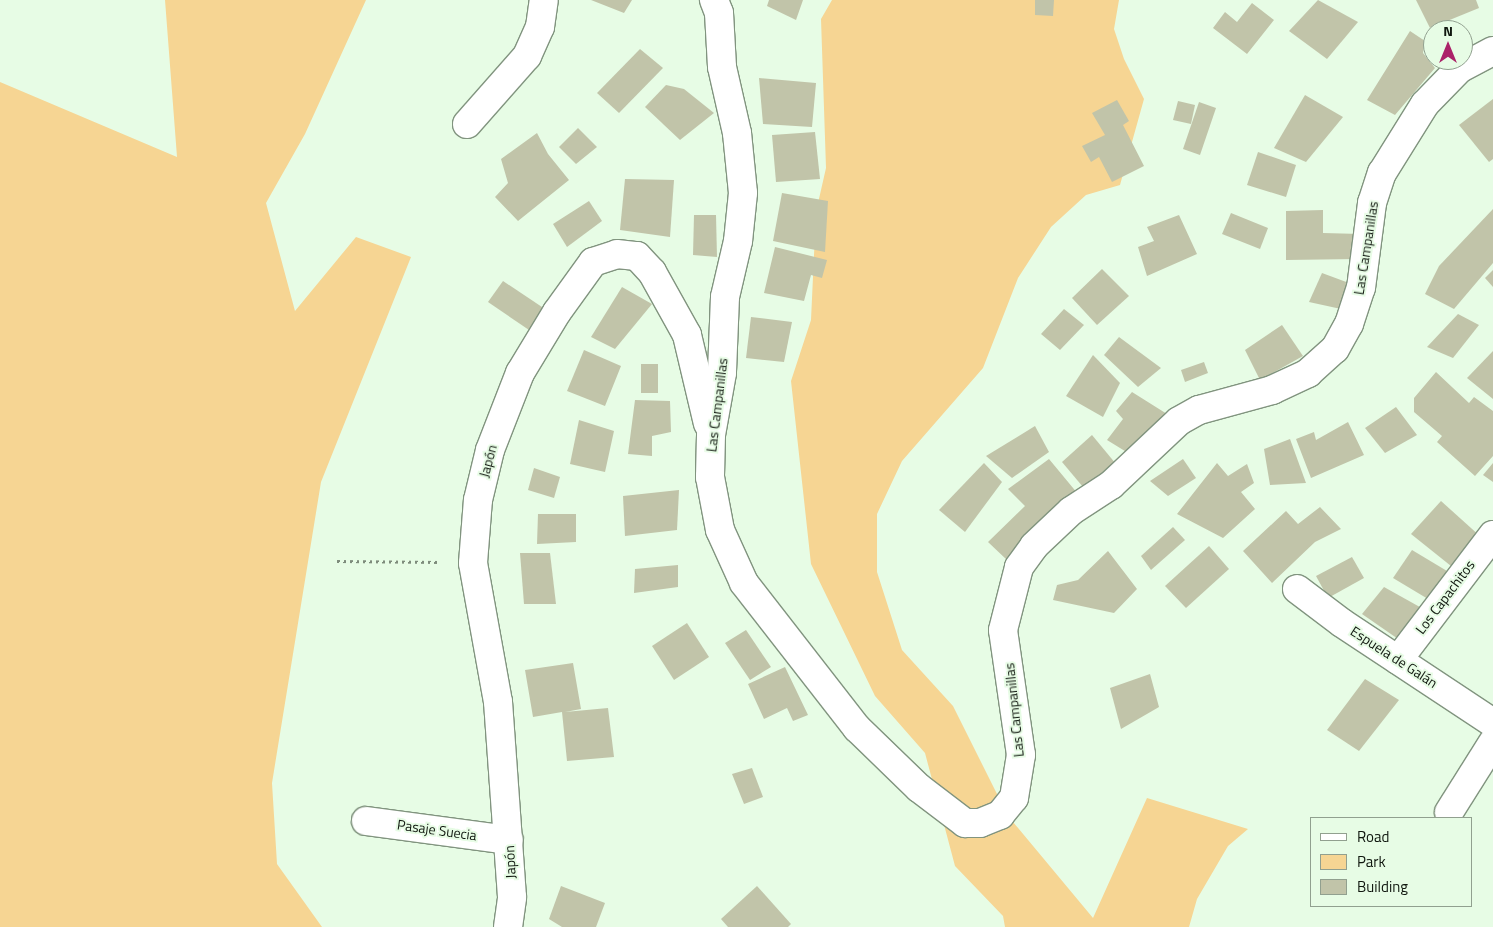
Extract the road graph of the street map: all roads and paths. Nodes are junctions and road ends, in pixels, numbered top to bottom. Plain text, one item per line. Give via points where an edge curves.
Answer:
1 (544, 0) edge
2 (714, 0) edge
3 (1493, 52) edge
4 (467, 124) dead end
5 (711, 435) junction
6 (1493, 535) edge
7 (337, 561) dead end
8 (473, 563) junction
9 (1297, 589) dead end
10 (1398, 660) junction
11 (1493, 723) edge
12 (1493, 742) edge
13 (1449, 812) dead end
14 (366, 821) dead end
15 (509, 840) junction
16 (508, 927) edge

1 - 4 street via 540,28 527,56
2 - 5 street, Las Campanillas via 719,14 722,67 737,133 743,192 738,241 725,297 722,373
3 - 5 street, Las Campanillas via 1459,69 1425,104 1382,173 1372,203 1361,288 1349,324 1336,349 1308,373 1272,390 1199,410 1179,421 1111,485 1071,512 1034,546 1019,567 1003,630 1021,755 1014,798 1000,815 980,823 965,822 919,788 857,728 744,583 720,530 710,477
5 - 8 street, Japón via 687,335 652,272 637,256 604,256 593,262 557,312 520,373 490,450 478,500
6 - 10 street, Los Capachitos
7 - 8 path
8 - 15 street, Japón via 498,702
9 - 10 street, Espuela de Galán
10 - 11 street, Espuela de Galán
12 - 13 street
14 - 15 street, Pasaje Suecia
15 - 16 street, Japón via 512,897

